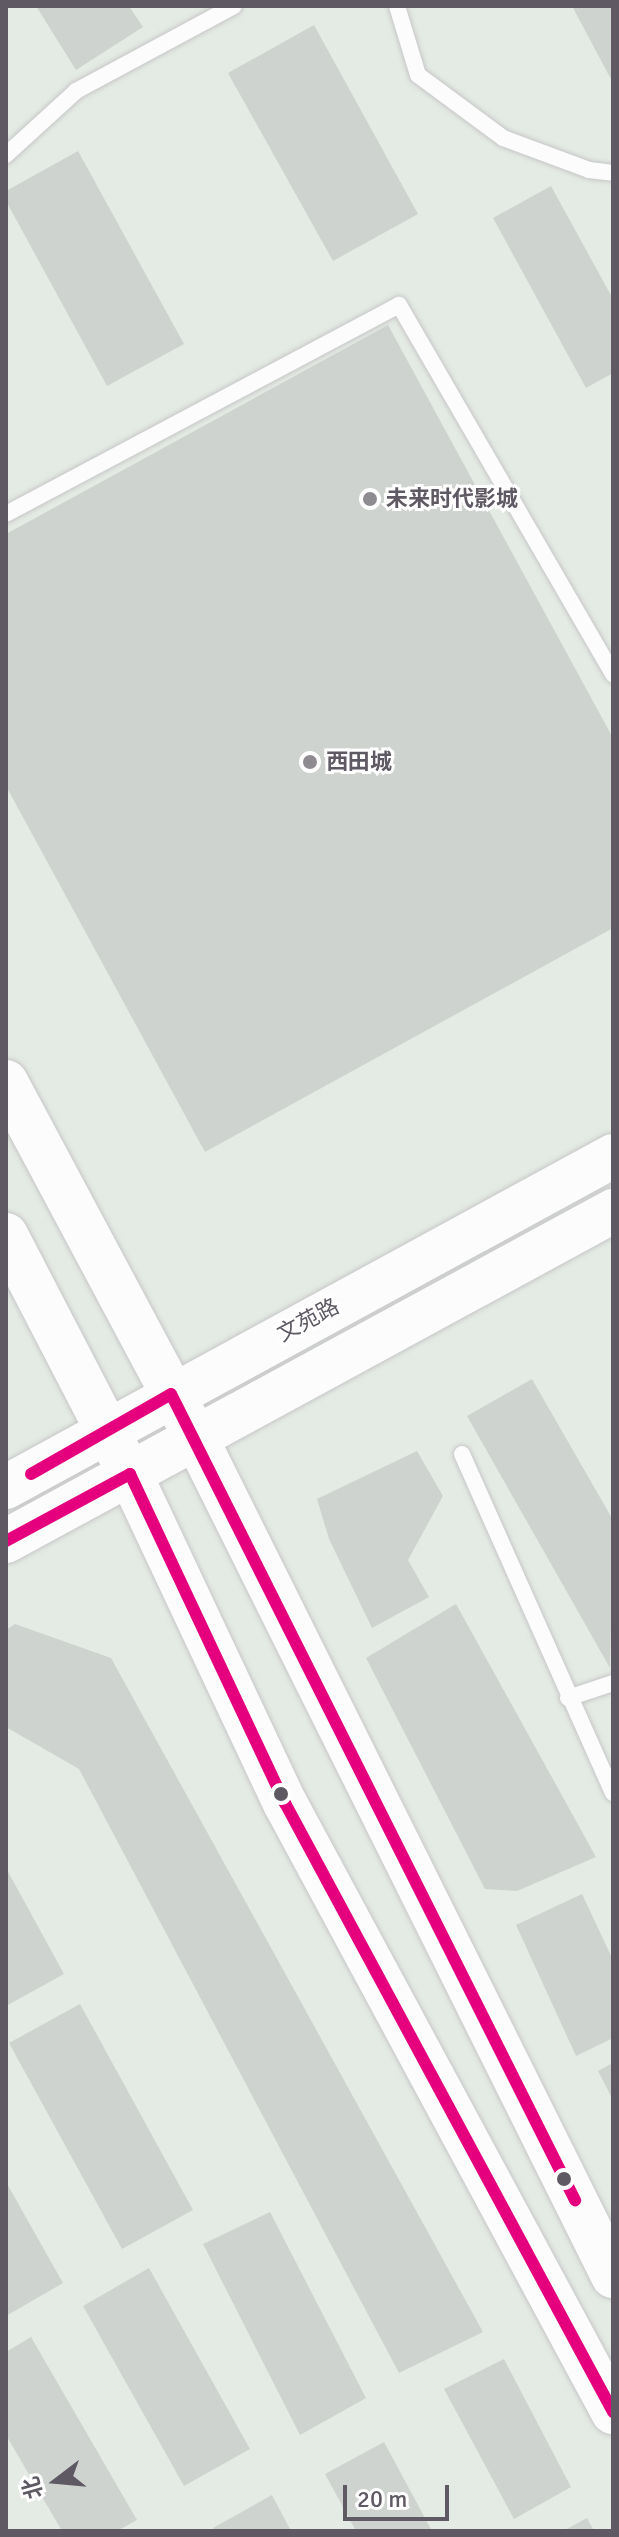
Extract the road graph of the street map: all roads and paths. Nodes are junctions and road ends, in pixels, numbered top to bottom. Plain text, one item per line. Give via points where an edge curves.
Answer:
1 (234, 6) edge
2 (397, 6) edge
3 (6, 155) edge
4 (613, 173) edge
5 (6, 514) edge
6 (613, 674) edge
7 (6, 1082) edge
8 (613, 1156) edge
9 (613, 1211) edge
10 (6, 1235) edge
11 (171, 1394) junction
12 (108, 1432) junction
13 (197, 1440) junction
14 (462, 1454) dead end
15 (130, 1474) junction
16 (6, 1487) edge
17 (6, 1541) edge
18 (613, 1683) edge
19 (568, 1698) junction
20 (613, 1793) edge
21 (613, 2276) edge
22 (613, 2412) edge

1 - 3 lane via 76,91
2 - 4 lane via 418,75 503,138 589,170
5 - 6 lane via 399,305
7 - 11 main road
8 - 11 main road, 文苑路
9 - 13 main road
10 - 12 main road
11 - 12 main road, 文苑路
11 - 13 main road
12 - 15 main road
12 - 16 main road, 文苑路
13 - 15 main road
13 - 21 main road
14 - 19 lane
15 - 17 main road
15 - 22 main road via 285,1803
18 - 19 lane
19 - 20 lane

